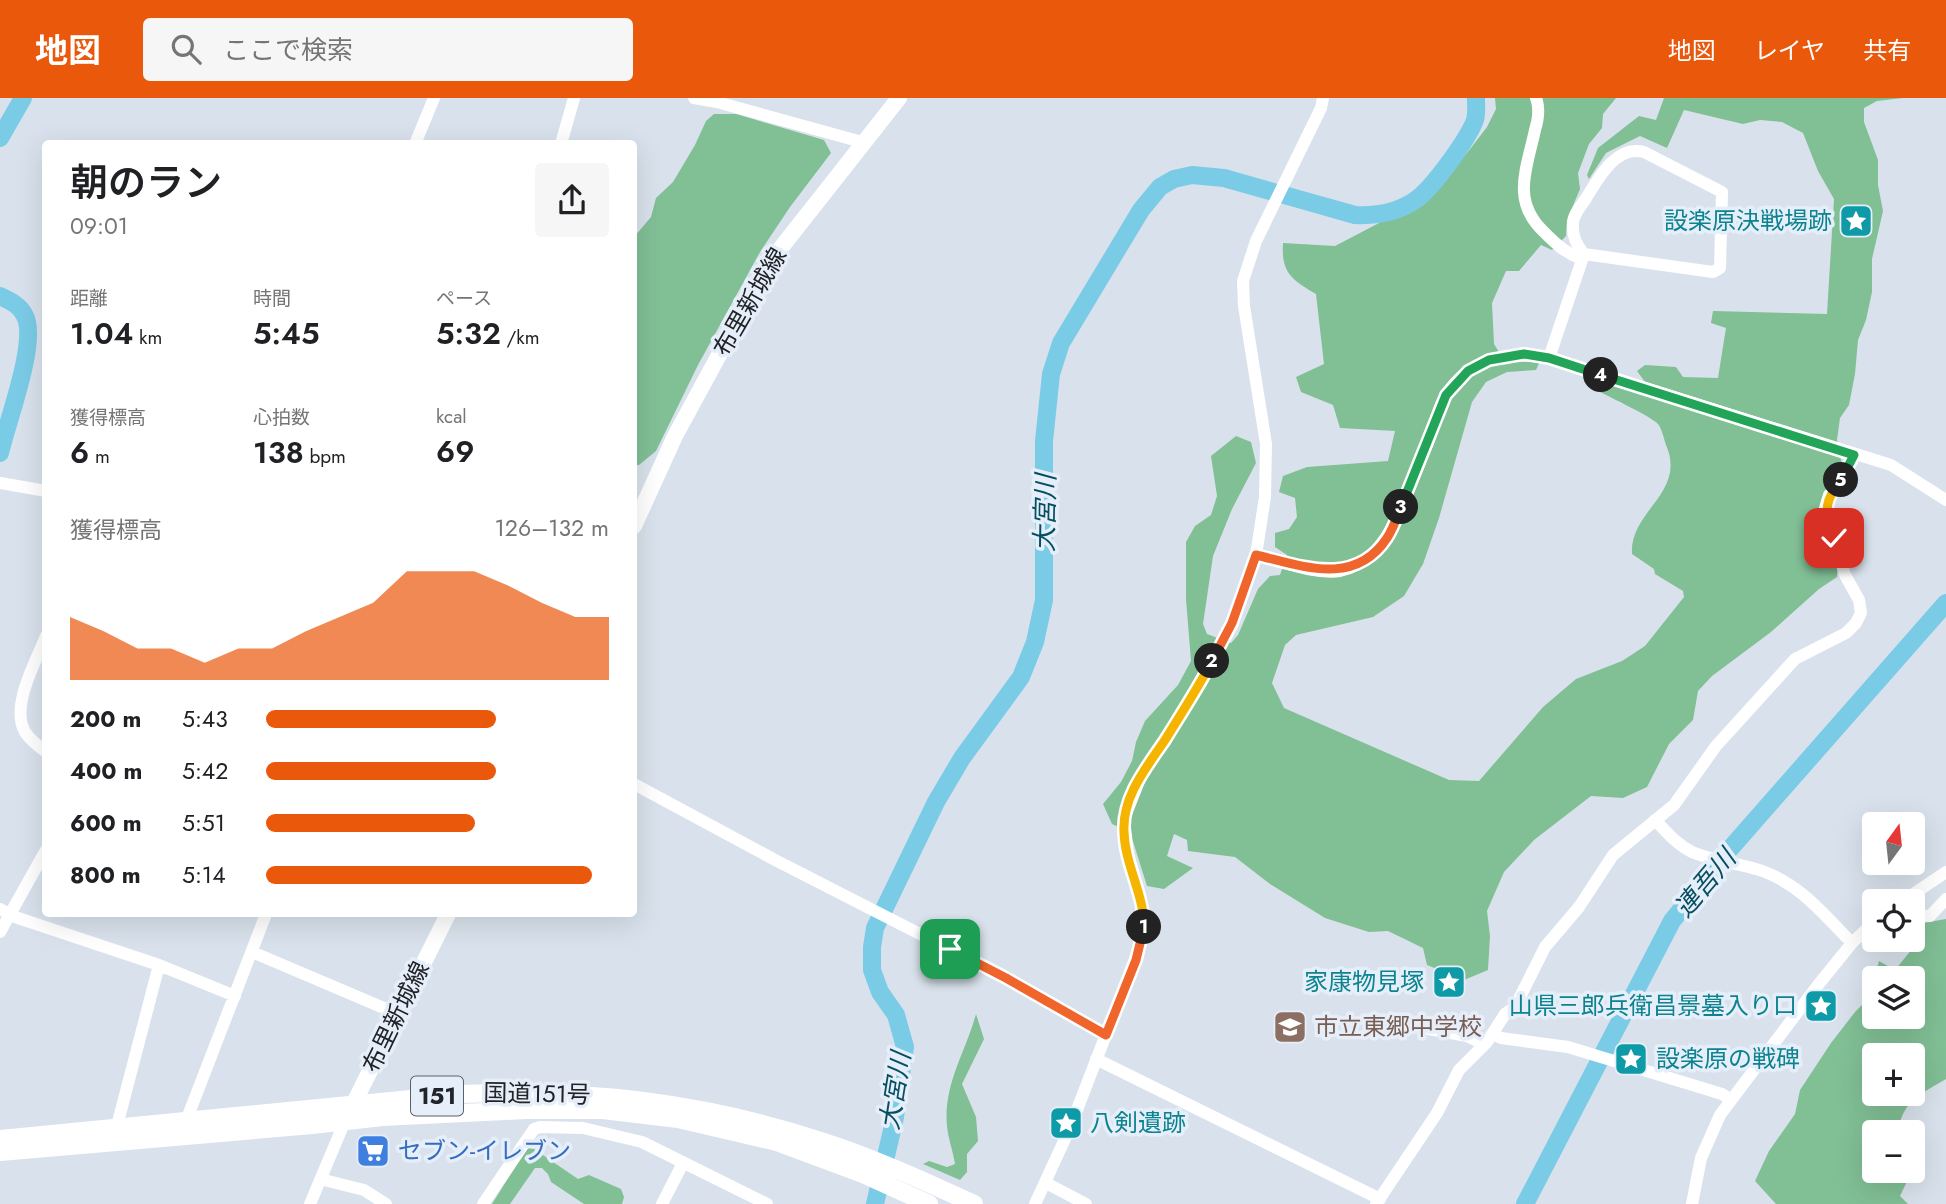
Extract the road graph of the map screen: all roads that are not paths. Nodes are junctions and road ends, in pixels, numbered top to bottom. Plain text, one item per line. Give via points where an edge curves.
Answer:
1 (434, 98) edge
2 (574, 98) edge
3 (694, 98) edge
4 (899, 98) edge
5 (1323, 98) edge
6 (1536, 98) edge
7 (417, 140) edge
8 (562, 140) edge
9 (862, 142) junction
10 (1583, 257) junction
11 (1549, 358) junction
12 (1854, 455) junction
13 (0, 483) edge
14 (42, 490) edge
15 (1946, 500) edge
16 (637, 519) edge
17 (1256, 555) junction
18 (42, 646) edge
19 (42, 748) edge
20 (637, 786) edge
21 (1655, 820) junction
22 (42, 856) edge
23 (1946, 872) edge
24 (1921, 889) edge
25 (1946, 900) edge
26 (5, 911) edge
27 (1925, 916) edge
28 (265, 917) edge
29 (446, 917) edge
30 (0, 932) edge
31 (1862, 933) edge
32 (1852, 943) junction
33 (252, 952) junction
34 (159, 965) junction
35 (236, 996) junction
36 (398, 1014) junction
37 (1424, 1028) dead end
38 (1106, 1035) junction
39 (1488, 1039) junction
40 (1096, 1059) junction
41 (1731, 1100) junction
42 (349, 1113) junction
43 (186, 1121) junction
44 (121, 1129) junction
45 (0, 1139) edge
46 (0, 1152) edge
47 (683, 1163) junction
48 (866, 1166) junction
49 (322, 1177) junction
50 (1046, 1183) junction
51 (1378, 1201) edge
52 (310, 1204) edge
53 (386, 1204) edge
54 (483, 1204) edge
55 (662, 1204) edge
56 (767, 1204) edge
57 (929, 1204) edge
58 (974, 1204) edge
59 (1035, 1204) edge
60 (1086, 1204) edge
61 (1692, 1204) edge

1 - 7 street
2 - 8 street
3 - 9 street
4 - 9 main road, 布里新城線
5 - 17 street via 1243,281 1266,444 1265,497
6 - 10 street via 1525,204 1531,220 1564,253
9 - 16 main road, 布里新城線 via 769,263 675,436
10 - 10 street via 1713,272 1720,268 1722,192 1644,152 1636,150 1612,161 1575,216 1575,243
10 - 11 street
11 - 12 street
11 - 17 street via 1524,354 1489,360 1468,371 1446,395 1387,538 1370,557 1340,570 1315,570
12 - 15 street via 1898,468
12 - 21 street via 1825,508 1845,575 1859,600 1856,624 1846,634 1795,659 1716,746 1684,793
13 - 14 street
17 - 38 street via 1232,623 1129,801 1124,836 1144,912 1142,941
18 - 19 street via 20,716 25,732
20 - 38 street
21 - 32 street via 1691,851 1766,872 1797,890
21 - 39 street via 1613,855 1545,947 1521,999
22 - 26 street
23 - 24 street
25 - 27 street
26 - 30 street
26 - 34 street
28 - 33 street
29 - 36 main road, 布里新城線
31 - 32 street
32 - 41 street
33 - 35 street
33 - 36 street
34 - 35 street
34 - 44 street via 118,1122
35 - 43 street
36 - 42 main road, 布里新城線
37 - 39 street
38 - 40 street
39 - 41 street via 1568,1047
39 - 51 street via 1459,1070 1437,1113
40 - 50 street
40 - 51 street
41 - 61 street via 1701,1158
42 - 43 highway, 国道151号 / 151
42 - 46 highway, 国道151号 / 151
42 - 48 highway, 国道151号 / 151 via 382,1117 568,1109 645,1114
42 - 49 street
43 - 44 highway, 国道151号 / 151
44 - 45 highway, 国道151号 / 151
47 - 54 street via 627,1137 583,1128 540,1127 534,1129
47 - 55 street
47 - 56 street
48 - 57 highway, 国道151号 / 151 via 892,1188
48 - 58 highway, 国道151号 / 151 via 896,1169
49 - 52 street
49 - 53 street via 363,1190
50 - 59 street
50 - 60 street

